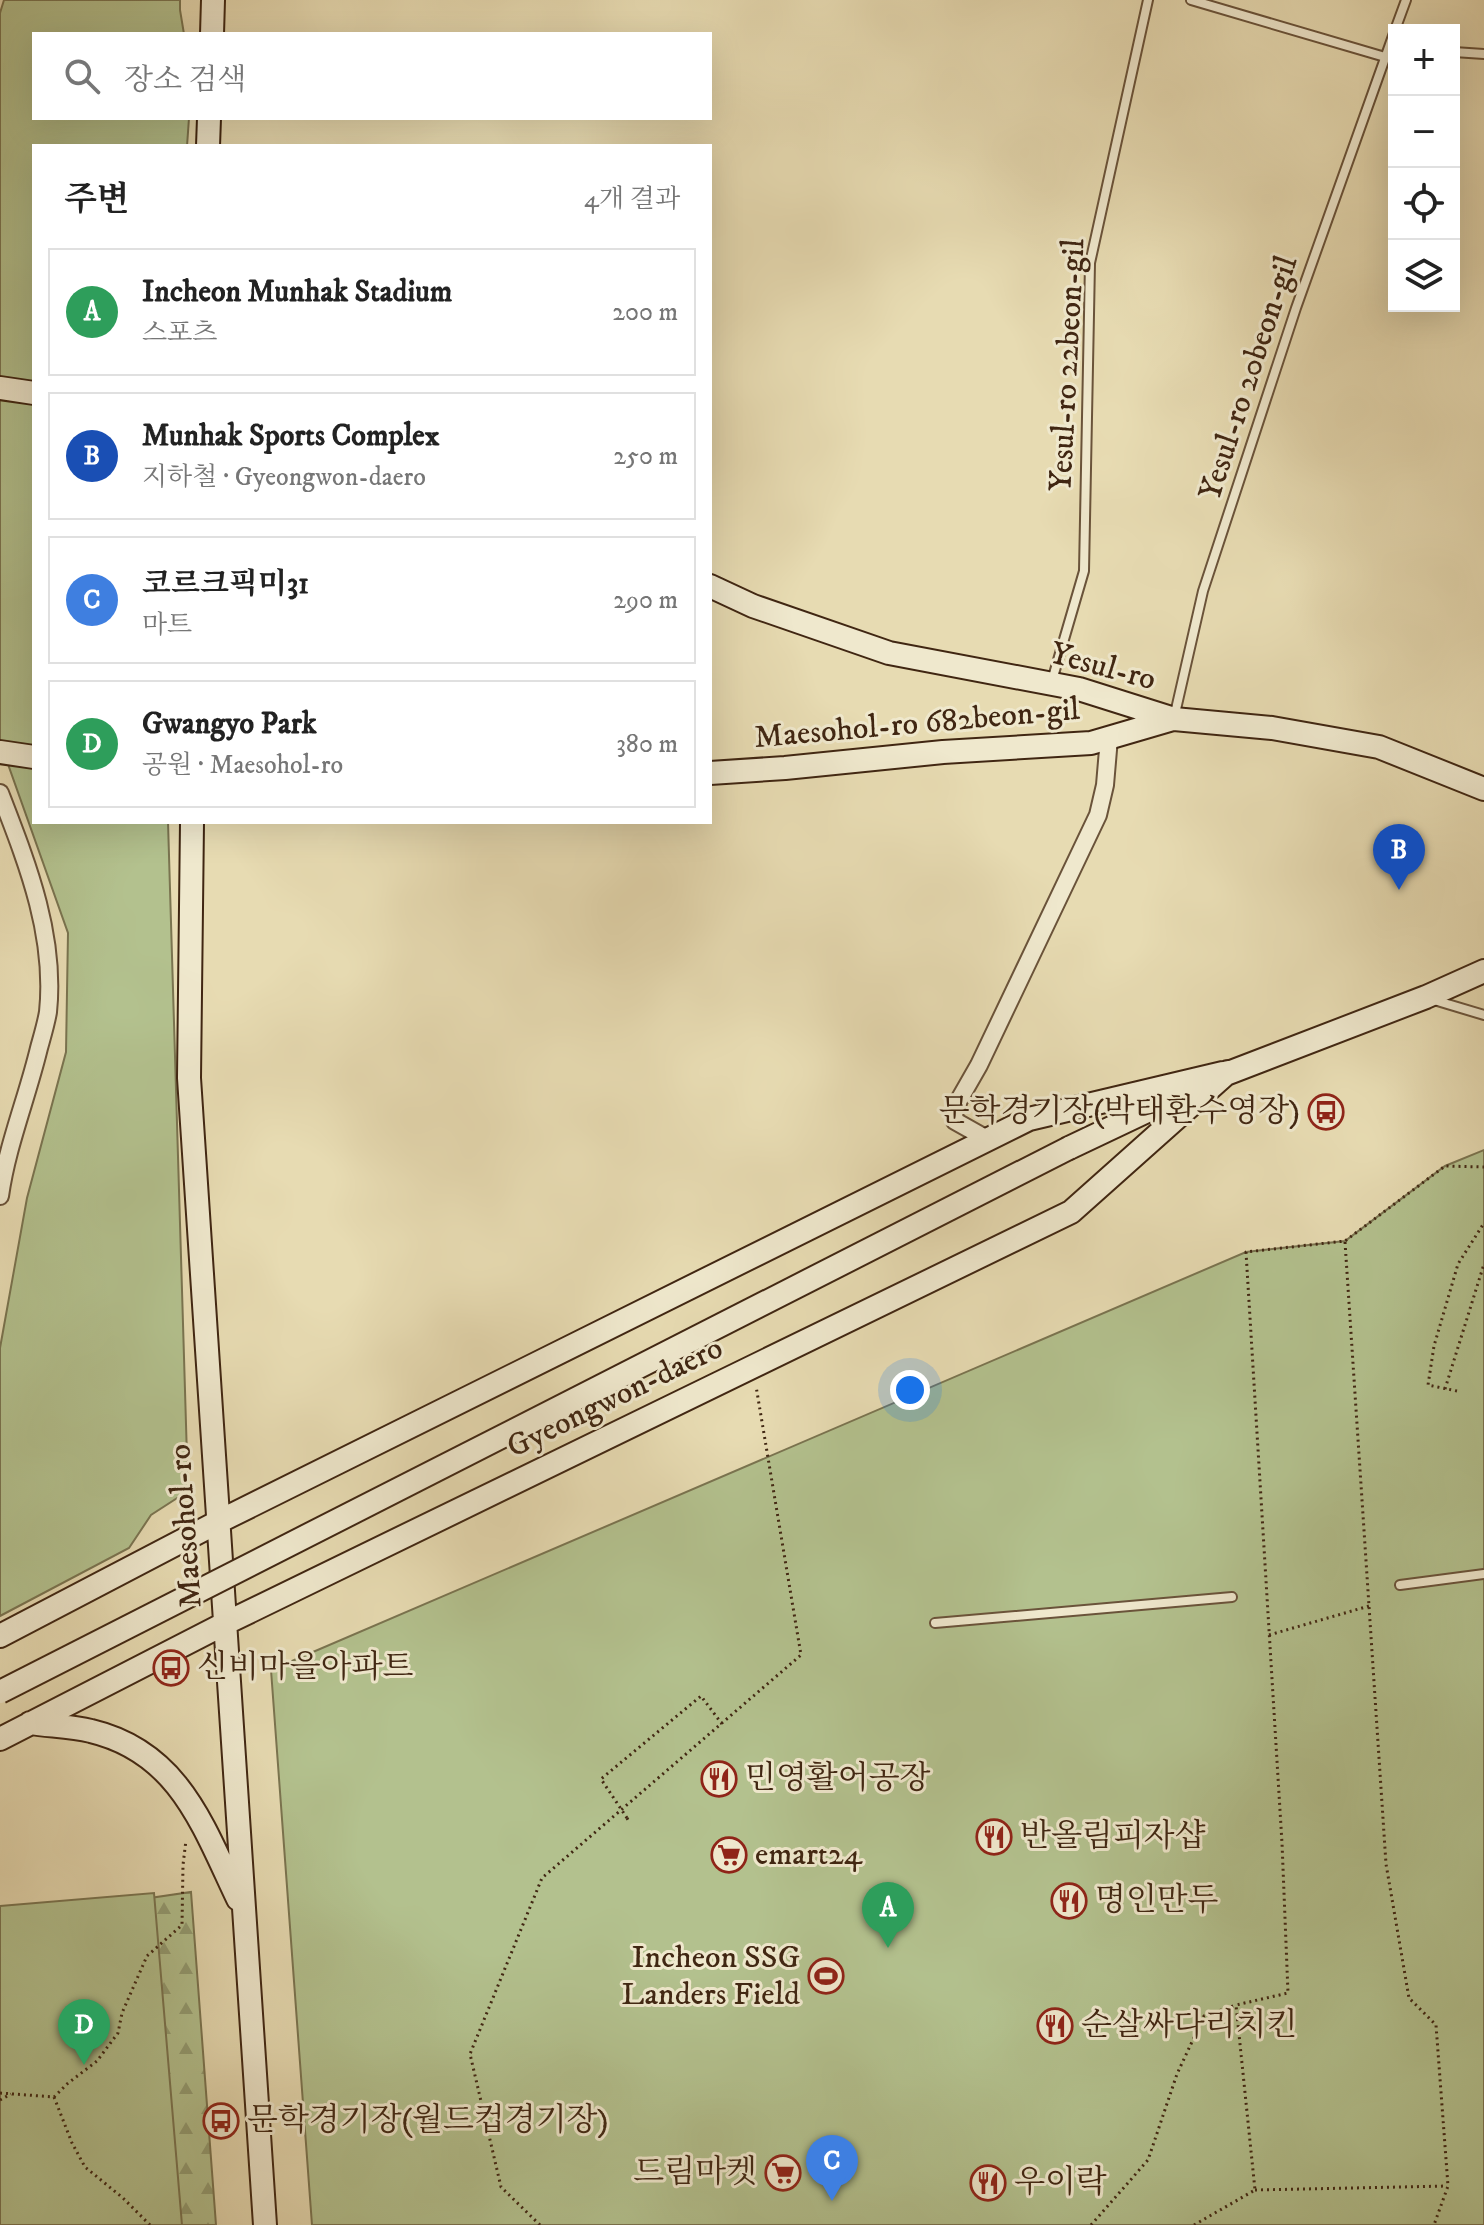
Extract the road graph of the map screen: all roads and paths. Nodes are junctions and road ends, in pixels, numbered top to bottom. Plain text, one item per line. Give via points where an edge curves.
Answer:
1 (213, 0) edge
2 (1148, 0) edge
3 (1191, 0) edge
4 (1406, 0) edge
5 (1397, 24) edge
6 (212, 32) edge
7 (1460, 52) edge
8 (1484, 54) edge
9 (1388, 56) edge
10 (1388, 62) edge
11 (209, 120) edge
12 (208, 144) edge
13 (0, 388) edge
14 (32, 393) edge
15 (712, 587) edge
16 (1051, 684) junction
17 (1174, 719) junction
18 (1109, 738) junction
19 (0, 752) edge
20 (32, 757) edge
21 (712, 773) edge
22 (1484, 789) edge
23 (0, 793) edge
24 (192, 824) edge
25 (1484, 971) edge
26 (1426, 997) junction
27 (1484, 1015) edge
28 (1228, 1072) junction
29 (987, 1139) junction
30 (5, 1148) edge
31 (1484, 1167) edge
32 (0, 1196) edge
33 (1484, 1223) edge
34 (1345, 1241) junction
35 (1484, 1264) edge
36 (753, 1367) junction
37 (1445, 1389) junction
38 (1457, 1391) dead end
39 (218, 1522) junction
40 (1484, 1574) edge
41 (1400, 1585) dead end
42 (1232, 1597) dead end
43 (1369, 1606) junction
44 (935, 1623) dead end
45 (224, 1624) junction
46 (1269, 1635) junction
47 (0, 1636) edge
48 (0, 1692) edge
49 (30, 1723) junction
50 (722, 1724) junction
51 (0, 1739) edge
52 (192, 1804) junction
53 (629, 1822) dead end
54 (243, 1910) junction
55 (1236, 2005) junction
56 (0, 2093) edge
57 (11, 2094) junction
58 (54, 2097) junction
59 (0, 2100) edge
60 (1448, 2186) junction
61 (1255, 2190) junction
62 (150, 2225) edge
63 (265, 2225) edge
64 (540, 2225) edge
65 (1091, 2225) edge
66 (1194, 2225) edge
67 (1434, 2225) edge

1 - 6 main road
2 - 16 lane, Yesul-ro 22beon-gil via 1090,263 1084,571
3 - 9 lane
4 - 5 lane, Yesul-ro 20beon-gil
7 - 8 lane
10 - 17 lane, Yesul-ro 20beon-gil via 1296,308 1203,591
11 - 12 main road
13 - 14 main road
15 - 16 main road, Yesul-ro via 889,653
16 - 17 main road, Yesul-ro
17 - 18 main road, Maesohol-ro 682beon-gil
17 - 22 main road, Yesul-ro via 1272,728 1379,747
18 - 21 main road, Maesohol-ro 682beon-gil
18 - 29 street via 1098,815 954,1114 955,1121
19 - 20 main road
23 - 30 street via 30,871 49,953 47,1014 30,1086
24 - 39 main road, Maesohol-ro via 189,1078
25 - 26 main road, Gyeongwon-daero
26 - 27 lane
26 - 28 main road, Gyeongwon-daero
28 - 29 main road, Gyeongwon-daero via 1029,1119
28 - 36 main road, Gyeongwon-daero via 1071,1212
28 - 48 main road, Gyeongwon-daero, bridge
29 - 39 main road, Gyeongwon-daero
30 - 32 street
31 - 34 path via 1445,1166
33 - 37 path via 1458,1264 1434,1346 1428,1385
34 - 43 path
34 - 46 path via 1246,1252
35 - 37 path
36 - 45 main road, Gyeongwon-daero
36 - 50 path via 801,1655
37 - 38 path
39 - 45 main road, Maesohol-ro
39 - 47 main road, Gyeongwon-daero
40 - 41 lane
42 - 44 lane
43 - 46 path
43 - 60 path via 1386,1864 1409,1998 1436,2025
45 - 49 main road, Gyeongwon-daero
45 - 54 main road, Maesohol-ro
46 - 55 path via 1288,1993
49 - 51 main road, Gyeongwon-daero
49 - 52 main road via 91,1731 131,1746 164,1769
50 - 53 path, bridge via 701,1696 601,1779
50 - 64 path via 542,1878 470,2054 501,2187
52 - 54 main road
52 - 58 path via 182,1925 147,1956 111,2043
54 - 63 main road, Maesohol-ro
55 - 61 path
55 - 65 path via 1204,2016 1177,2074 1148,2160
56 - 57 path
57 - 58 path
57 - 59 path
58 - 62 path via 85,2167
60 - 61 path
60 - 67 path
61 - 66 path

